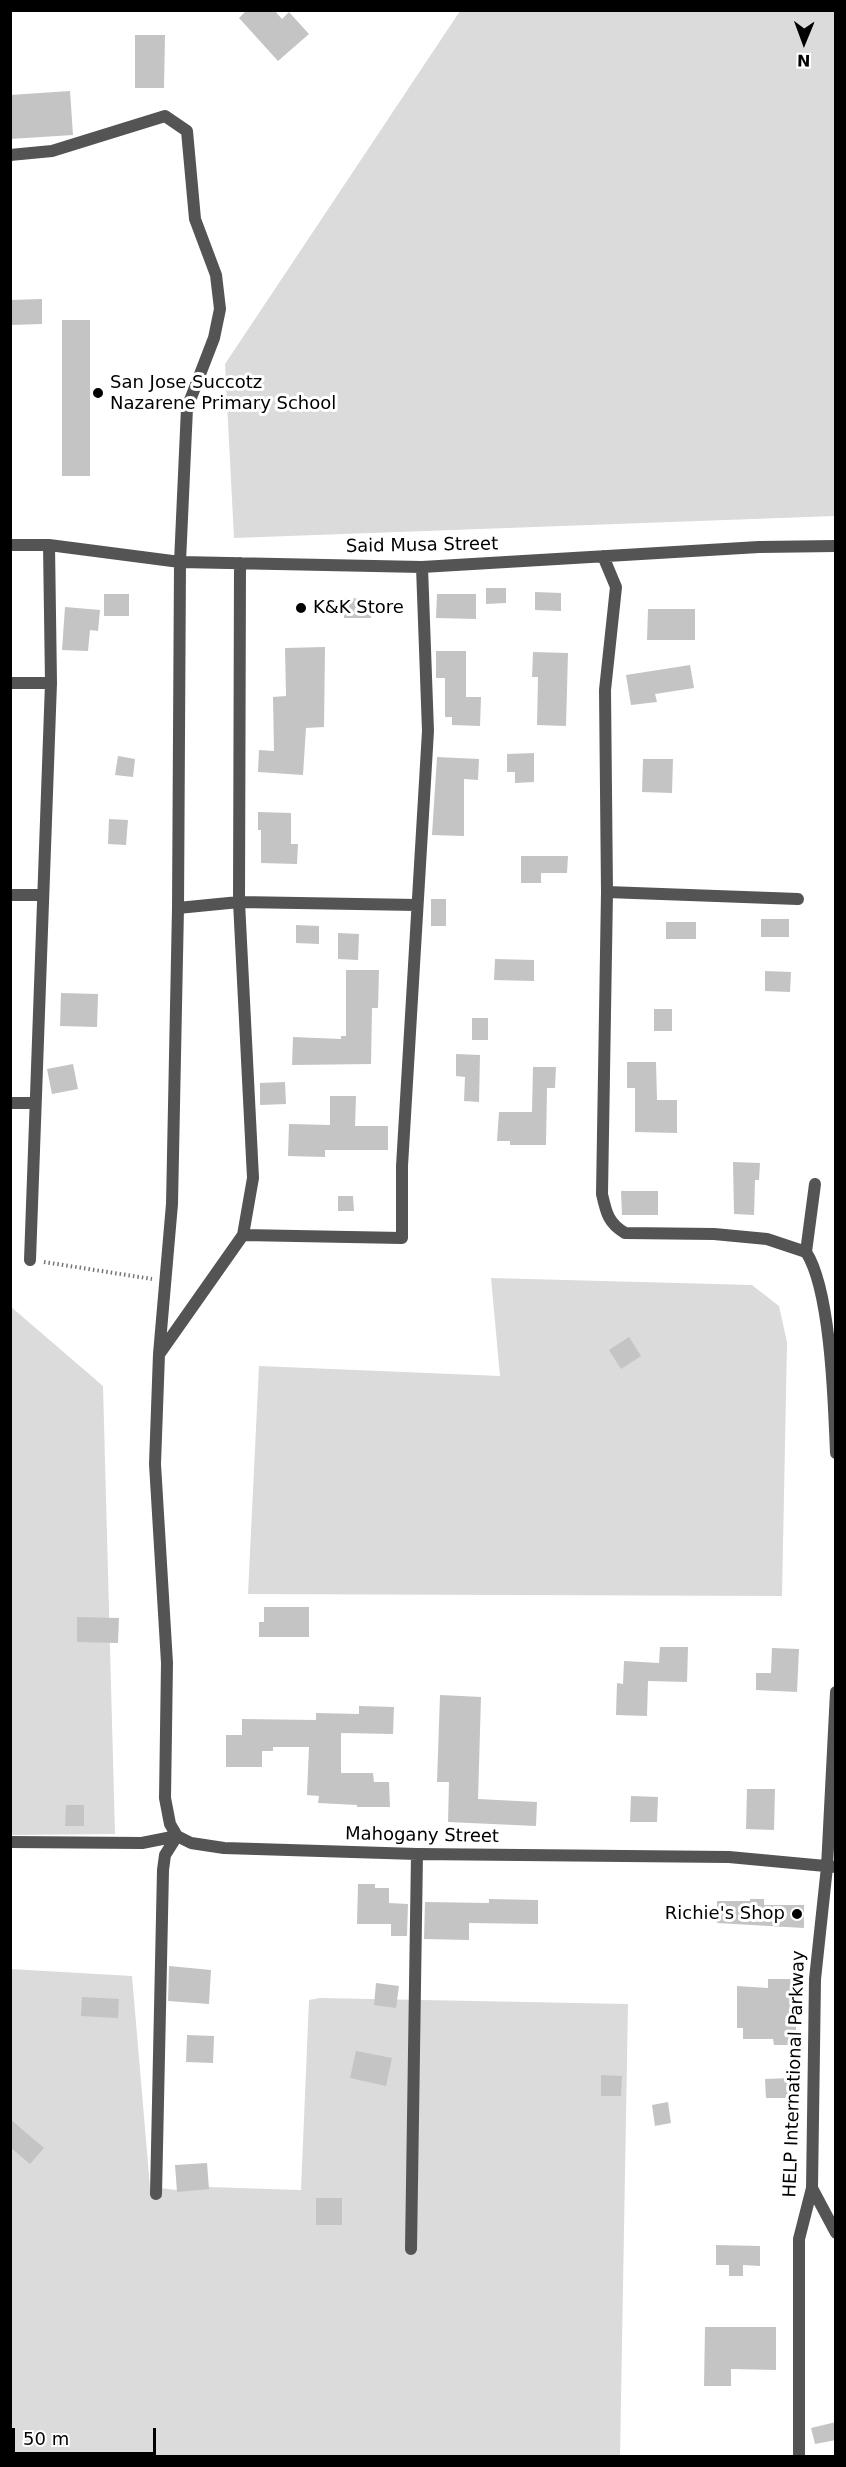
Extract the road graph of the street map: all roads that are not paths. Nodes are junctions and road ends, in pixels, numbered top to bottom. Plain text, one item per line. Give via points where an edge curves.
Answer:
1 (10, 156) edge
2 (10, 544) edge
3 (49, 545) junction
4 (836, 546) edge
5 (603, 556) junction
6 (180, 562) junction
7 (240, 563) junction
8 (422, 567) junction
9 (10, 682) edge
10 (51, 683) junction
11 (607, 892) junction
12 (10, 894) edge
13 (42, 895) junction
14 (798, 899) dead end
15 (239, 903) junction
16 (417, 905) junction
17 (178, 908) junction
18 (10, 1103) edge
19 (34, 1103) junction
20 (815, 1184) dead end
21 (243, 1235) junction
22 (806, 1252) junction
23 (30, 1260) road end
24 (159, 1354) junction
25 (836, 1453) edge
26 (836, 1692) edge
27 (177, 1836) junction
28 (10, 1842) edge
29 (417, 1854) junction
30 (832, 1867) edge
31 (812, 2188) junction
32 (156, 2194) dead end
33 (836, 2233) edge
34 (411, 2249) dead end
35 (799, 2457) edge

1 - 6 street via 52,151 165,116 187,131 195,219 216,275 220,309 214,338 187,408
2 - 3 street, Said Musa Street
3 - 6 street, Said Musa Street
3 - 10 street
4 - 5 street, Said Musa Street
5 - 8 street, Said Musa Street
5 - 11 street via 615,587 605,690
6 - 7 street, Said Musa Street
6 - 17 street
7 - 8 street, Said Musa Street
7 - 15 street
8 - 16 street via 428,731
9 - 10 street
10 - 13 street
11 - 14 street
11 - 22 street via 602,1194 612,1225 625,1233 645,1235 714,1234 767,1239
12 - 13 street
13 - 19 street
15 - 16 street
15 - 17 street
15 - 21 street via 253,1178
16 - 21 street via 402,1166 402,1238
17 - 24 street via 172,1204
18 - 19 street
19 - 23 street
20 - 22 street
21 - 24 street
22 - 25 street via 814,1264 821,1292
24 - 27 street via 155,1464 167,1663 165,1798 170,1824
26 - 30 street, HELP International Parkway
27 - 28 street, Mahogany Street via 142,1843
27 - 29 street, Mahogany Street via 191,1843 224,1848
27 - 32 street via 165,1855 163,1870
29 - 30 street, Mahogany Street via 729,1857
29 - 34 street
30 - 31 street, HELP International Parkway via 814,1979
31 - 33 street
31 - 35 street, HELP International Parkway via 799,2239

